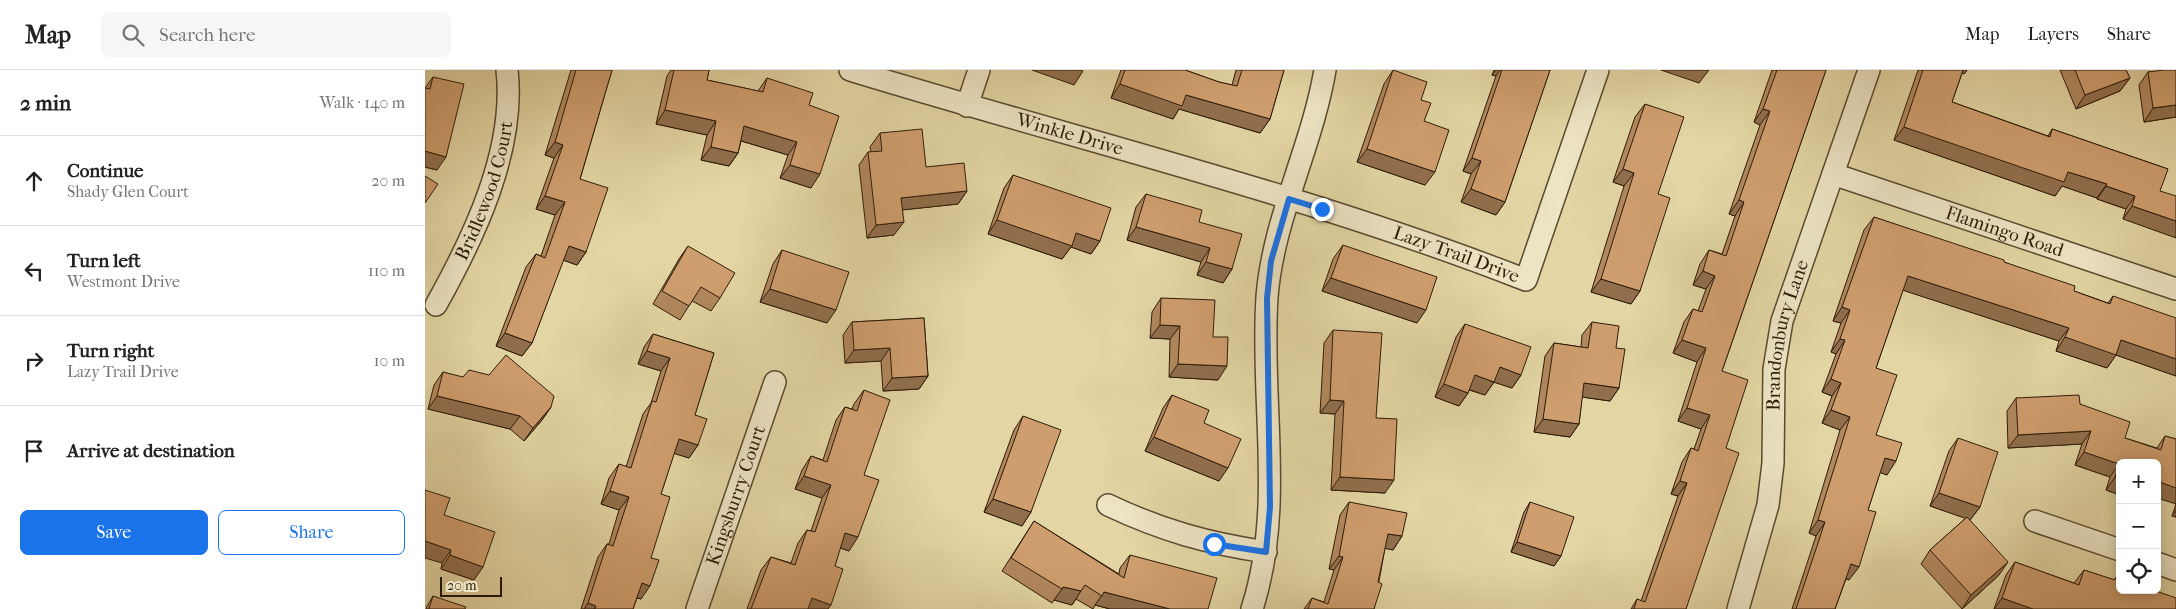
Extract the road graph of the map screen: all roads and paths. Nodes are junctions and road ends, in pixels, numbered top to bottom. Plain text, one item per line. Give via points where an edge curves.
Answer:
1 (507, 70) edge
2 (850, 70) edge
3 (979, 70) edge
4 (1325, 70) edge
5 (1597, 70) edge
6 (1869, 70) edge
7 (967, 106) junction
8 (1833, 174) junction
9 (1289, 199) junction
10 (2176, 289) edge
11 (436, 305) dead end
12 (775, 382) dead end
13 (1108, 505) dead end
14 (2035, 521) dead end
15 (2117, 549) edge
16 (1266, 552) junction
17 (2161, 564) edge
18 (2176, 570) edge
19 (697, 609) edge
20 (1252, 609) edge
21 (1737, 609) edge

1 - 11 street, Bridlewood Court via 510,96 499,162 463,256
2 - 7 street, Winkle Drive
3 - 7 street
4 - 9 street via 1319,105
5 - 9 street, Lazy Trail Drive via 1526,280
6 - 8 street, Brandonbury Lane
7 - 9 street, Winkle Drive
8 - 10 street, Flamingo Road
8 - 21 street, Brandonbury Lane via 1782,321 1774,369 1773,463 1768,505
9 - 16 street via 1271,261 1267,298 1270,507
12 - 19 street, Kingsburry Court
13 - 16 street via 1171,532 1214,544
14 - 15 street
16 - 20 street
17 - 18 street

